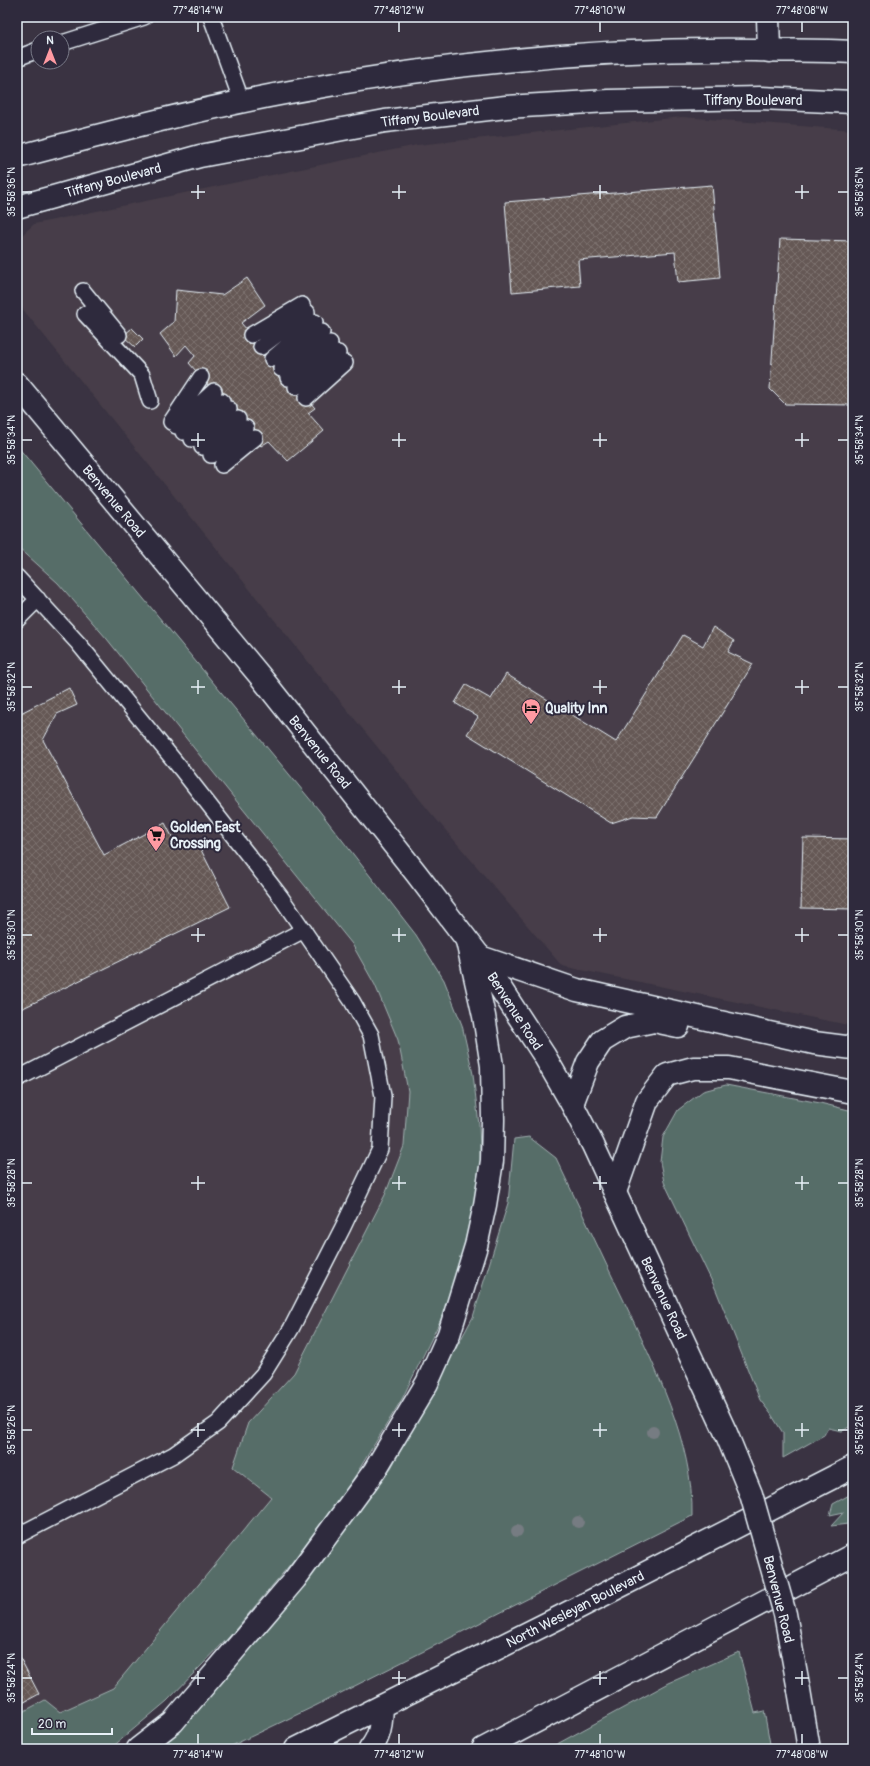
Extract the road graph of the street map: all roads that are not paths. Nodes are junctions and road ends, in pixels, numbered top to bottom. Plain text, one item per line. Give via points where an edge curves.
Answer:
1 (144, 17) edge
2 (211, 17) edge
3 (768, 17) edge
4 (70, 40) edge
5 (769, 51) junction
6 (30, 52) edge
7 (853, 52) edge
8 (18, 56) edge
9 (242, 102) junction
10 (853, 102) edge
11 (17, 157) edge
12 (17, 207) edge
13 (83, 291) dead end
14 (85, 314) dead end
15 (323, 333) junction
16 (251, 335) dead end
17 (261, 347) dead end
18 (142, 375) junction
19 (201, 377) dead end
20 (289, 378) junction
21 (17, 384) edge
22 (150, 401) dead end
23 (234, 414) junction
24 (194, 441) junction
25 (17, 577) edge
26 (38, 599) junction
27 (17, 620) edge
28 (304, 930) junction
29 (474, 949) junction
30 (814, 1043) junction
31 (853, 1048) edge
32 (17, 1078) edge
33 (853, 1092) edge
34 (572, 1104) junction
35 (615, 1192) junction
36 (852, 1467) edge
37 (17, 1536) edge
38 (853, 1555) edge
39 (382, 1706) junction
40 (539, 1719) junction
41 (138, 1749) edge
42 (296, 1749) edge
43 (370, 1749) edge
44 (483, 1749) edge
45 (489, 1749) edge
46 (809, 1749) edge

1 - 4 lane
2 - 9 lane
3 - 5 main road
5 - 7 main road
5 - 9 main road via 675,50 489,62 333,84
6 - 8 lane
9 - 11 main road via 175,116
10 - 12 main road, Tiffany Boulevard via 760,98 608,101 506,107 385,121 200,156
13 - 18 lane via 140,359
14 - 18 lane
15 - 16 lane
15 - 17 lane
15 - 20 lane
15 - 20 lane
15 - 20 lane
18 - 22 lane
19 - 24 lane
21 - 29 main road, Benvenue Road via 260,676
23 - 24 lane
23 - 24 lane
23 - 24 lane
25 - 26 lane
26 - 27 lane
26 - 28 lane via 78,643 181,769
28 - 32 lane
28 - 37 lane via 352,1001 371,1035 383,1096 380,1149 291,1329 263,1374 218,1423 173,1455
29 - 30 main road via 577,990
29 - 34 main road, Benvenue Road via 544,1055
29 - 41 main road via 492,1066 492,1161 476,1246 449,1334 427,1383 375,1470 295,1579 173,1722
30 - 31 main road
30 - 34 main road via 748,1039 654,1021 625,1027 602,1041 588,1062
33 - 35 main road via 729,1068 693,1068 667,1075 647,1101
34 - 35 main road, Benvenue Road
35 - 46 main road, Benvenue Road, bridge via 726,1433 751,1494 783,1606
36 - 39 main road, North Wesleyan Boulevard
38 - 40 main road
39 - 42 main road, North Wesleyan Boulevard
39 - 43 main road via 381,1728 377,1741
40 - 44 main road
40 - 45 main road

